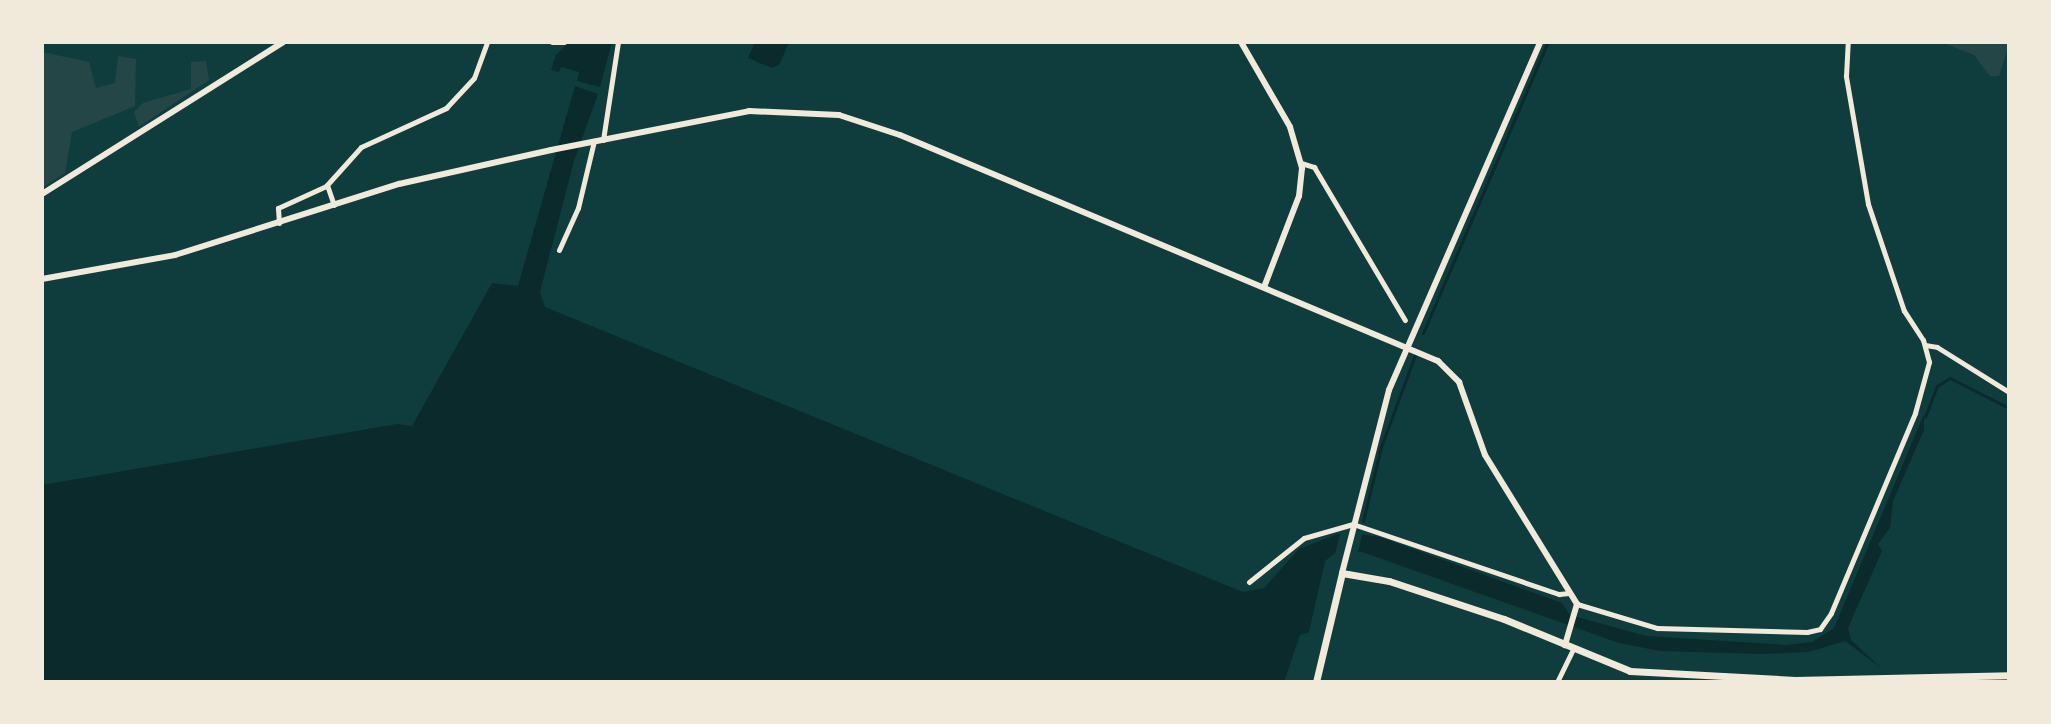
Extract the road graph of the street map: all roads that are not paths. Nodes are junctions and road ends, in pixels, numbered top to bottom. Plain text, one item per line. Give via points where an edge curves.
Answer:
1 (283, 42) edge
2 (487, 42) edge
3 (552, 42) edge
4 (564, 42) edge
5 (618, 42) edge
6 (1241, 42) edge
7 (1540, 42) edge
8 (1848, 42) edge
9 (603, 140) junction
10 (591, 142) junction
11 (1301, 163) junction
12 (327, 185) junction
13 (42, 194) edge
14 (334, 205) junction
15 (279, 223) junction
16 (559, 250) dead end
17 (42, 279) edge
18 (1264, 287) junction
19 (1405, 320) dead end
20 (1925, 345) junction
21 (1408, 346) junction
22 (2009, 392) edge
23 (1352, 527) junction
24 (1342, 573) junction
25 (1249, 582) dead end
26 (1569, 593) junction
27 (1577, 604) junction
28 (1566, 642) junction
29 (1573, 649) junction
30 (2009, 675) edge
31 (1840, 681) edge
32 (1316, 682) edge
33 (1557, 682) edge

1 - 13 street
2 - 12 street via 474,78 451,103 427,120 361,147
3 - 4 street
5 - 9 street
6 - 11 street via 1290,127
7 - 21 street
8 - 20 street via 1846,76 1868,204 1904,311
9 - 10 street
9 - 18 street via 749,111 839,115 900,135
10 - 14 street via 424,177
10 - 16 street via 578,208
11 - 18 street via 1299,196
11 - 19 street via 1314,167
12 - 14 street
12 - 15 street via 278,208
14 - 15 street
15 - 17 street via 175,255
18 - 21 street
20 - 22 street via 1937,347
20 - 27 street via 1928,374 1915,413 1820,629 1653,628
21 - 23 street via 1374,434
21 - 26 street via 1438,361 1459,382 1485,455
23 - 24 street
23 - 25 street via 1304,538
23 - 26 street
24 - 28 main road via 1398,583
24 - 32 main road
26 - 27 street
27 - 28 street
28 - 29 main road
29 - 31 main road via 1637,672
29 - 33 street
30 - 31 main road

